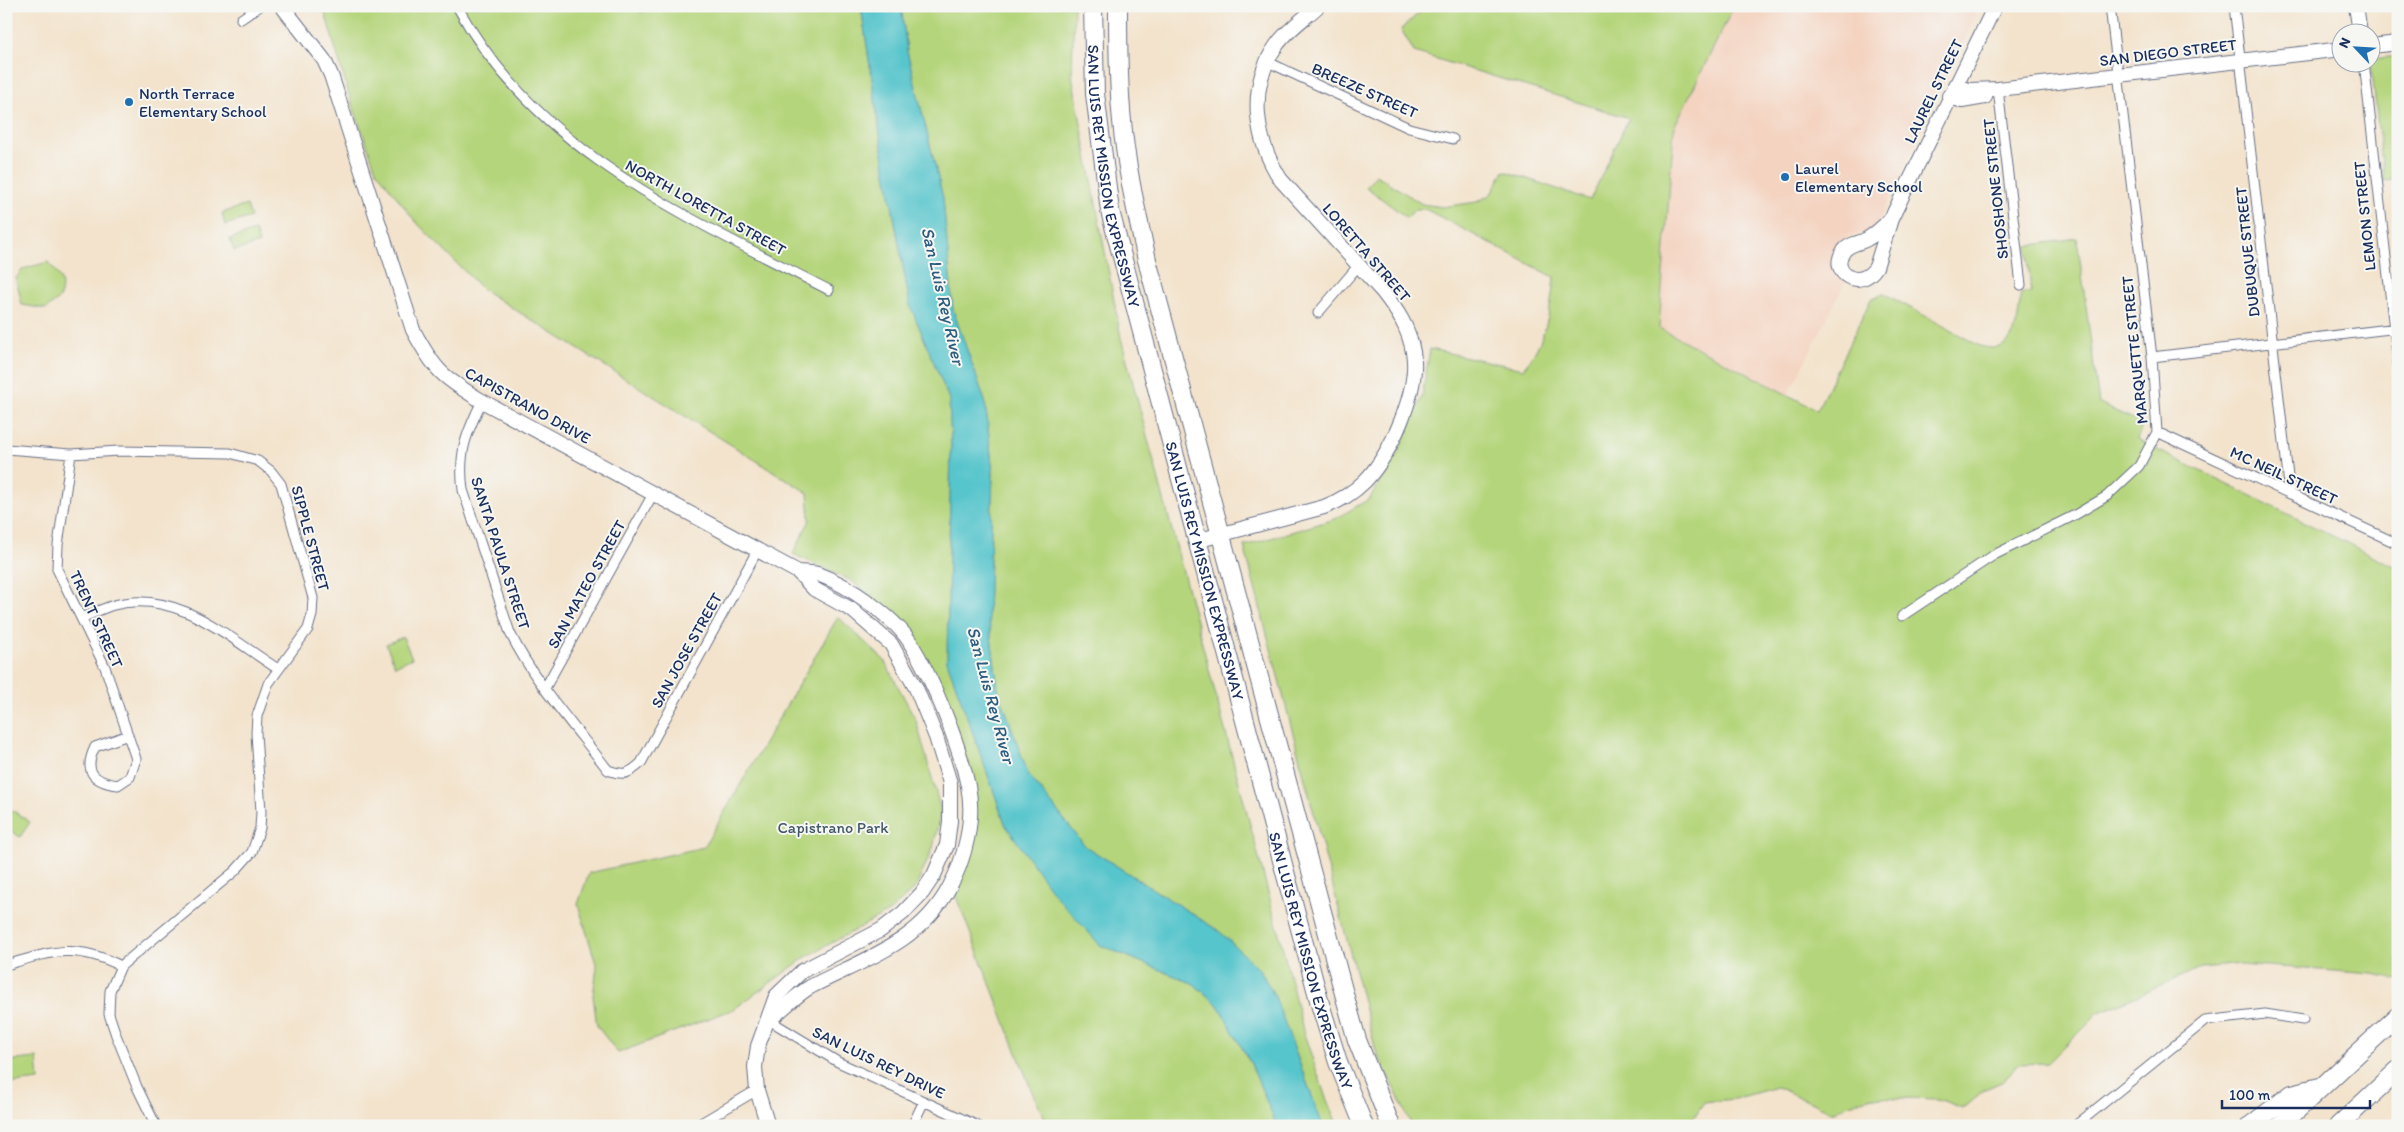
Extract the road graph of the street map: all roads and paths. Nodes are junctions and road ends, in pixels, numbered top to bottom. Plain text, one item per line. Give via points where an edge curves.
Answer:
1 (260, 6) edge
2 (282, 6) edge
3 (457, 6) edge
4 (1093, 6) edge
5 (1118, 6) edge
6 (1318, 6) edge
7 (2110, 6) edge
8 (2234, 6) edge
9 (2356, 6) edge
10 (1990, 8) edge
11 (241, 19) dead end
12 (2358, 22) edge
13 (2398, 43) edge
14 (2382, 45) edge
15 (2332, 50) edge
16 (2241, 61) junction
17 (1268, 62) junction
18 (2365, 72) edge
19 (2120, 75) junction
20 (1998, 89) junction
21 (1952, 90) junction
22 (1453, 139) dead end
23 (1890, 219) dead end
24 (1358, 265) junction
25 (2021, 285) dead end
26 (829, 290) dead end
27 (1318, 313) dead end
28 (2396, 328) edge
29 (2273, 342) junction
30 (2152, 357) junction
31 (2398, 365) edge
32 (482, 401) junction
33 (2157, 432) junction
34 (6, 449) edge
35 (72, 454) junction
36 (653, 494) junction
37 (2290, 494) junction
38 (1222, 535) junction
39 (1196, 541) junction
40 (2398, 544) edge
41 (757, 551) junction
42 (798, 572) junction
43 (1902, 616) dead end
44 (81, 618) junction
45 (278, 669) junction
46 (545, 688) junction
47 (128, 735) junction
48 (641, 763) joint
49 (6, 965) edge
50 (121, 966) junction
51 (2398, 1016) edge
52 (769, 1020) junction
53 (2303, 1020) dead end
54 (1357, 1040) junction
55 (2398, 1070) edge
56 (2320, 1086) junction
57 (757, 1090) junction
58 (924, 1101) junction
59 (156, 1126) edge
60 (696, 1126) edge
61 (768, 1126) edge
62 (912, 1126) edge
63 (978, 1126) edge
64 (1364, 1126) edge
65 (1391, 1126) edge
66 (1401, 1126) edge
67 (2075, 1126) edge
68 (2250, 1126) edge
69 (2280, 1126) edge
70 (2338, 1126) edge

1 - 11 street
2 - 32 street, CAPISTRANO DRIVE via 324,60 331,75 413,330 430,362 446,379
3 - 26 street, NORTH LORETTA STREET via 494,63 574,144 654,199
4 - 39 highway, SAN LUIS REY MISSION EXPRESSWAY via 1095,94 1110,210
5 - 38 highway, SAN LUIS REY MISSION EXPRESSWAY via 1118,69 1131,185 1155,288
6 - 17 street, LORETTA STREET via 1287,33
7 - 19 street, MARQUETTE STREET
8 - 16 street, DUBUQUE STREET
9 - 12 street
10 - 21 street, LAUREL STREET
13 - 14 street
15 - 16 street, SAN DIEGO STREET
16 - 19 street, SAN DIEGO STREET
16 - 29 street, DUBUQUE STREET
17 - 22 street, BREEZE STREET via 1409,128
17 - 24 street, LORETTA STREET via 1257,106 1262,144 1271,165
18 - 28 street, LEMON STREET
19 - 20 street, SAN DIEGO STREET
19 - 30 street, MARQUETTE STREET
20 - 21 street, SAN DIEGO STREET via 1988,97 1962,101
20 - 25 street, SHOSHONE STREET
21 - 23 street, LAUREL STREET
24 - 27 street
24 - 38 street, LORETTA STREET via 1396,309 1405,324 1413,351 1414,383 1408,404 1387,448 1366,481 1340,501
28 - 29 street
28 - 31 street, LEMON STREET
29 - 30 street
29 - 37 street, DUBUQUE STREET
30 - 33 street, MARQUETTE STREET
32 - 36 street, CAPISTRANO DRIVE
32 - 46 street, SANTA PAULA STREET via 462,449 460,470 463,490 510,633 519,652
33 - 37 street, MC NEIL STREET
33 - 43 street, MARQUETTE STREET via 2139,466 2107,496 1994,555
34 - 35 street, SIPPLE STREET
35 - 44 street, TRENT STREET via 57,569
35 - 45 street, SIPPLE STREET via 119,451 230,453 258,462 270,471 281,484 313,598 308,629
36 - 41 street, CAPISTRANO DRIVE
36 - 46 street, SAN MATEO STREET
37 - 40 street, MC NEIL STREET
38 - 39 street, LORETTA STREET
38 - 54 highway, SAN LUIS REY MISSION EXPRESSWAY
39 - 64 highway, SAN LUIS REY MISSION EXPRESSWAY via 1320,1004
41 - 42 street, CAPISTRANO DRIVE
41 - 48 street, SAN JOSE STREET
42 - 52 street, CAPISTRANO DRIVE via 814,589 852,610 891,644 916,688 936,737 950,783 950,821 947,845 922,893 900,917 881,930 802,971 788,982 776,996
42 - 52 street, CAPISTRANO DRIVE via 819,574 870,602 909,641 954,739 968,787 969,829 950,888 912,933 892,947 808,989
44 - 45 street via 114,605 136,602 170,605 188,611
44 - 47 street, TRENT STREET via 105,667
45 - 50 street, SIPPLE STREET via 268,684 258,716 256,734 261,812 260,828 252,852 235,871
46 - 48 street, SANTA PAULA STREET via 608,770 629,774
47 - 47 street, TRENT STREET via 136,759 130,777 118,785 103,783 91,772 88,760 95,747
49 - 50 street via 71,950 98,954
50 - 59 street, SIPPLE STREET via 110,991 109,1014 137,1088
51 - 56 highway
52 - 57 street, CAPISTRANO DRIVE via 756,1057
52 - 58 street, SAN LUIS REY DRIVE via 838,1062
53 - 67 street via 2265,1014 2204,1021
54 - 65 highway
54 - 66 highway
55 - 70 highway
56 - 68 highway via 2292,1094
56 - 69 highway
57 - 60 street
57 - 61 street, CAPISTRANO DRIVE
58 - 62 street
58 - 63 street, SAN LUIS REY DRIVE

